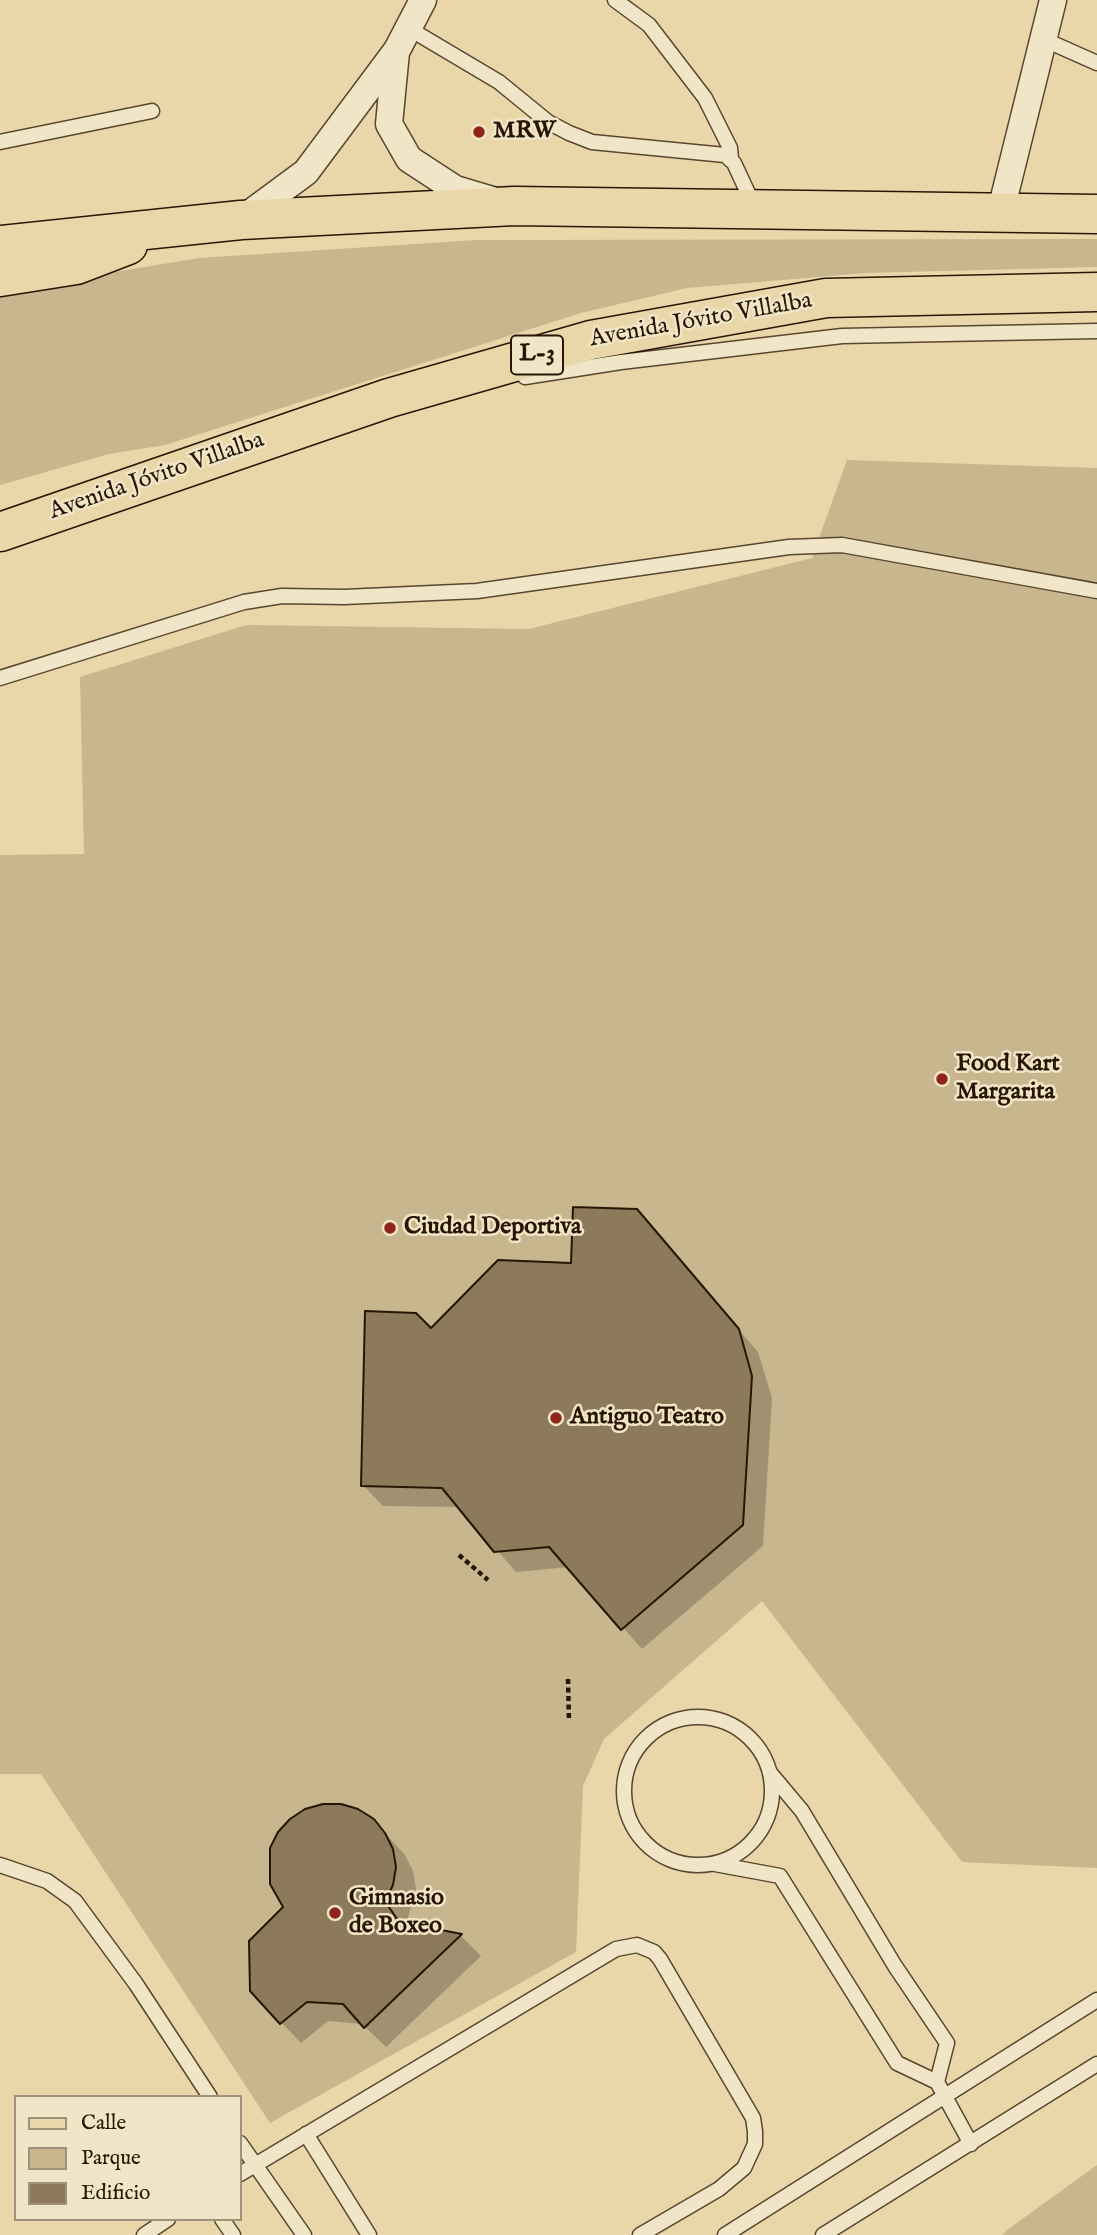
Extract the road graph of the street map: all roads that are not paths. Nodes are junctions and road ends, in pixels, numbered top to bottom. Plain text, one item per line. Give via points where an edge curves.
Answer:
1 (423, 0) edge
2 (615, 0) edge
3 (1053, 0) edge
4 (402, 39) junction
5 (1042, 39) junction
6 (1097, 46) edge
7 (1097, 63) edge
8 (152, 111) dead end
9 (0, 142) edge
10 (731, 159) junction
11 (514, 206) junction
12 (757, 210) junction
13 (1000, 214) junction
14 (1097, 215) edge
15 (241, 220) junction
16 (172, 229) junction
17 (7, 236) edge
18 (0, 277) edge
19 (1097, 292) edge
20 (1097, 331) edge
21 (389, 398) junction
22 (207, 459) junction
23 (0, 509) edge
24 (0, 532) edge
25 (1097, 591) edge
26 (0, 678) edge
27 (771, 1774) junction
28 (715, 1864) junction
29 (0, 1865) edge
30 (1097, 2000) edge
31 (1097, 2064) edge
32 (937, 2082) junction
33 (209, 2095) edge
34 (944, 2097) junction
35 (306, 2134) junction
36 (971, 2144) junction
37 (242, 2146) edge
38 (254, 2165) junction
39 (242, 2173) edge
40 (165, 2221) edge
41 (144, 2235) edge
42 (304, 2235) edge
43 (369, 2235) edge
44 (640, 2235) edge
45 (725, 2235) edge
46 (823, 2235) edge

1 - 4 street
2 - 10 lane via 649,25 705,98
3 - 5 street
4 - 10 lane via 499,82 548,121 592,142
4 - 11 street via 389,124 409,159 455,189
4 - 15 street via 306,172
5 - 7 lane
5 - 13 street
6 - 7 lane
8 - 9 lane
10 - 12 lane
11 - 12 main road
11 - 15 main road
12 - 13 main road
13 - 14 main road
15 - 16 main road
16 - 17 main road
16 - 18 main road via 76,265
19 - 21 main road, Avenida Jóvito Villalba / L-3 via 826,298 591,340
20 - 21 lane via 842,337 621,362
21 - 22 main road, Avenida Jóvito Villalba / L-3
22 - 23 main road via 111,472
22 - 24 main road, Avenida Jóvito Villalba / L-3
25 - 26 lane via 842,545 789,547 477,592 282,596 244,602
27 - 28 lane via 772,1803 762,1831 742,1852
27 - 28 lane via 758,1747 744,1734 709,1718 680,1719 653,1731 633,1752 623,1780 625,1809 636,1835 659,1855 677,1862
27 - 32 lane via 802,1811 947,2043
28 - 32 lane via 780,1876 897,2063
29 - 33 lane via 47,1881 75,1901
30 - 34 lane
31 - 36 lane
32 - 34 lane
34 - 36 lane
34 - 45 lane
35 - 38 lane
35 - 43 lane
35 - 44 lane via 616,1949 637,1945 660,1959 753,2118 755,2131 755,2144 744,2168 719,2189
36 - 46 lane
37 - 38 lane
38 - 39 lane
38 - 42 lane
40 - 41 lane

